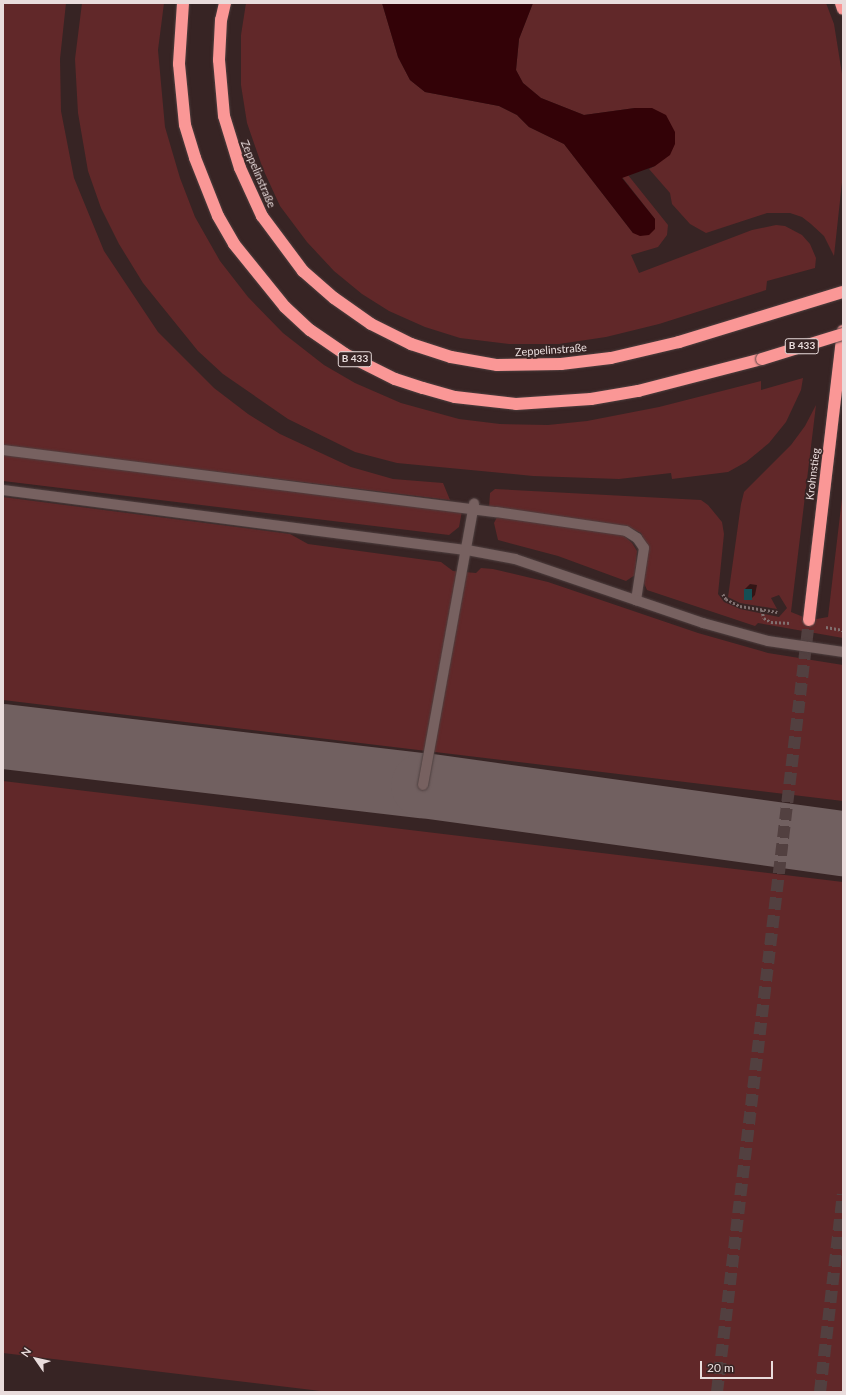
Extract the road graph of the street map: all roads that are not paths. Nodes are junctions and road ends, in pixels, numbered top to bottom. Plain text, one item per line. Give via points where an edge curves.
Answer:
1 (183, 3) edge
2 (222, 3) edge
3 (225, 3) edge
4 (841, 3) edge
5 (843, 9) edge
6 (221, 20) junction
7 (843, 292) edge
8 (843, 333) edge
9 (3, 450) edge
10 (3, 490) edge
11 (474, 506) junction
12 (467, 550) junction
13 (636, 600) junction
14 (809, 620) tunnel mouth
15 (843, 652) edge
16 (423, 785) dead end

1 - 8 highway, B 433, bridge via 179,64 185,125 197,165 218,216 234,244 285,307 310,330 345,354 389,377 455,397 516,404 591,400 638,391 762,359
2 - 6 highway
3 - 6 highway, Zeppelinstraße
4 - 5 highway
6 - 7 highway, Zeppelinstraße via 219,60 224,116 230,140 252,195 275,236 303,271 334,298 370,324 411,344 451,357 497,365 542,366 640,352
8 - 14 highway, Krohnstieg
9 - 11 lane
10 - 12 lane
11 - 12 lane
11 - 13 lane via 626,531 637,538 644,548
12 - 13 lane via 515,559
12 - 16 lane
13 - 15 lane via 703,623 768,641

